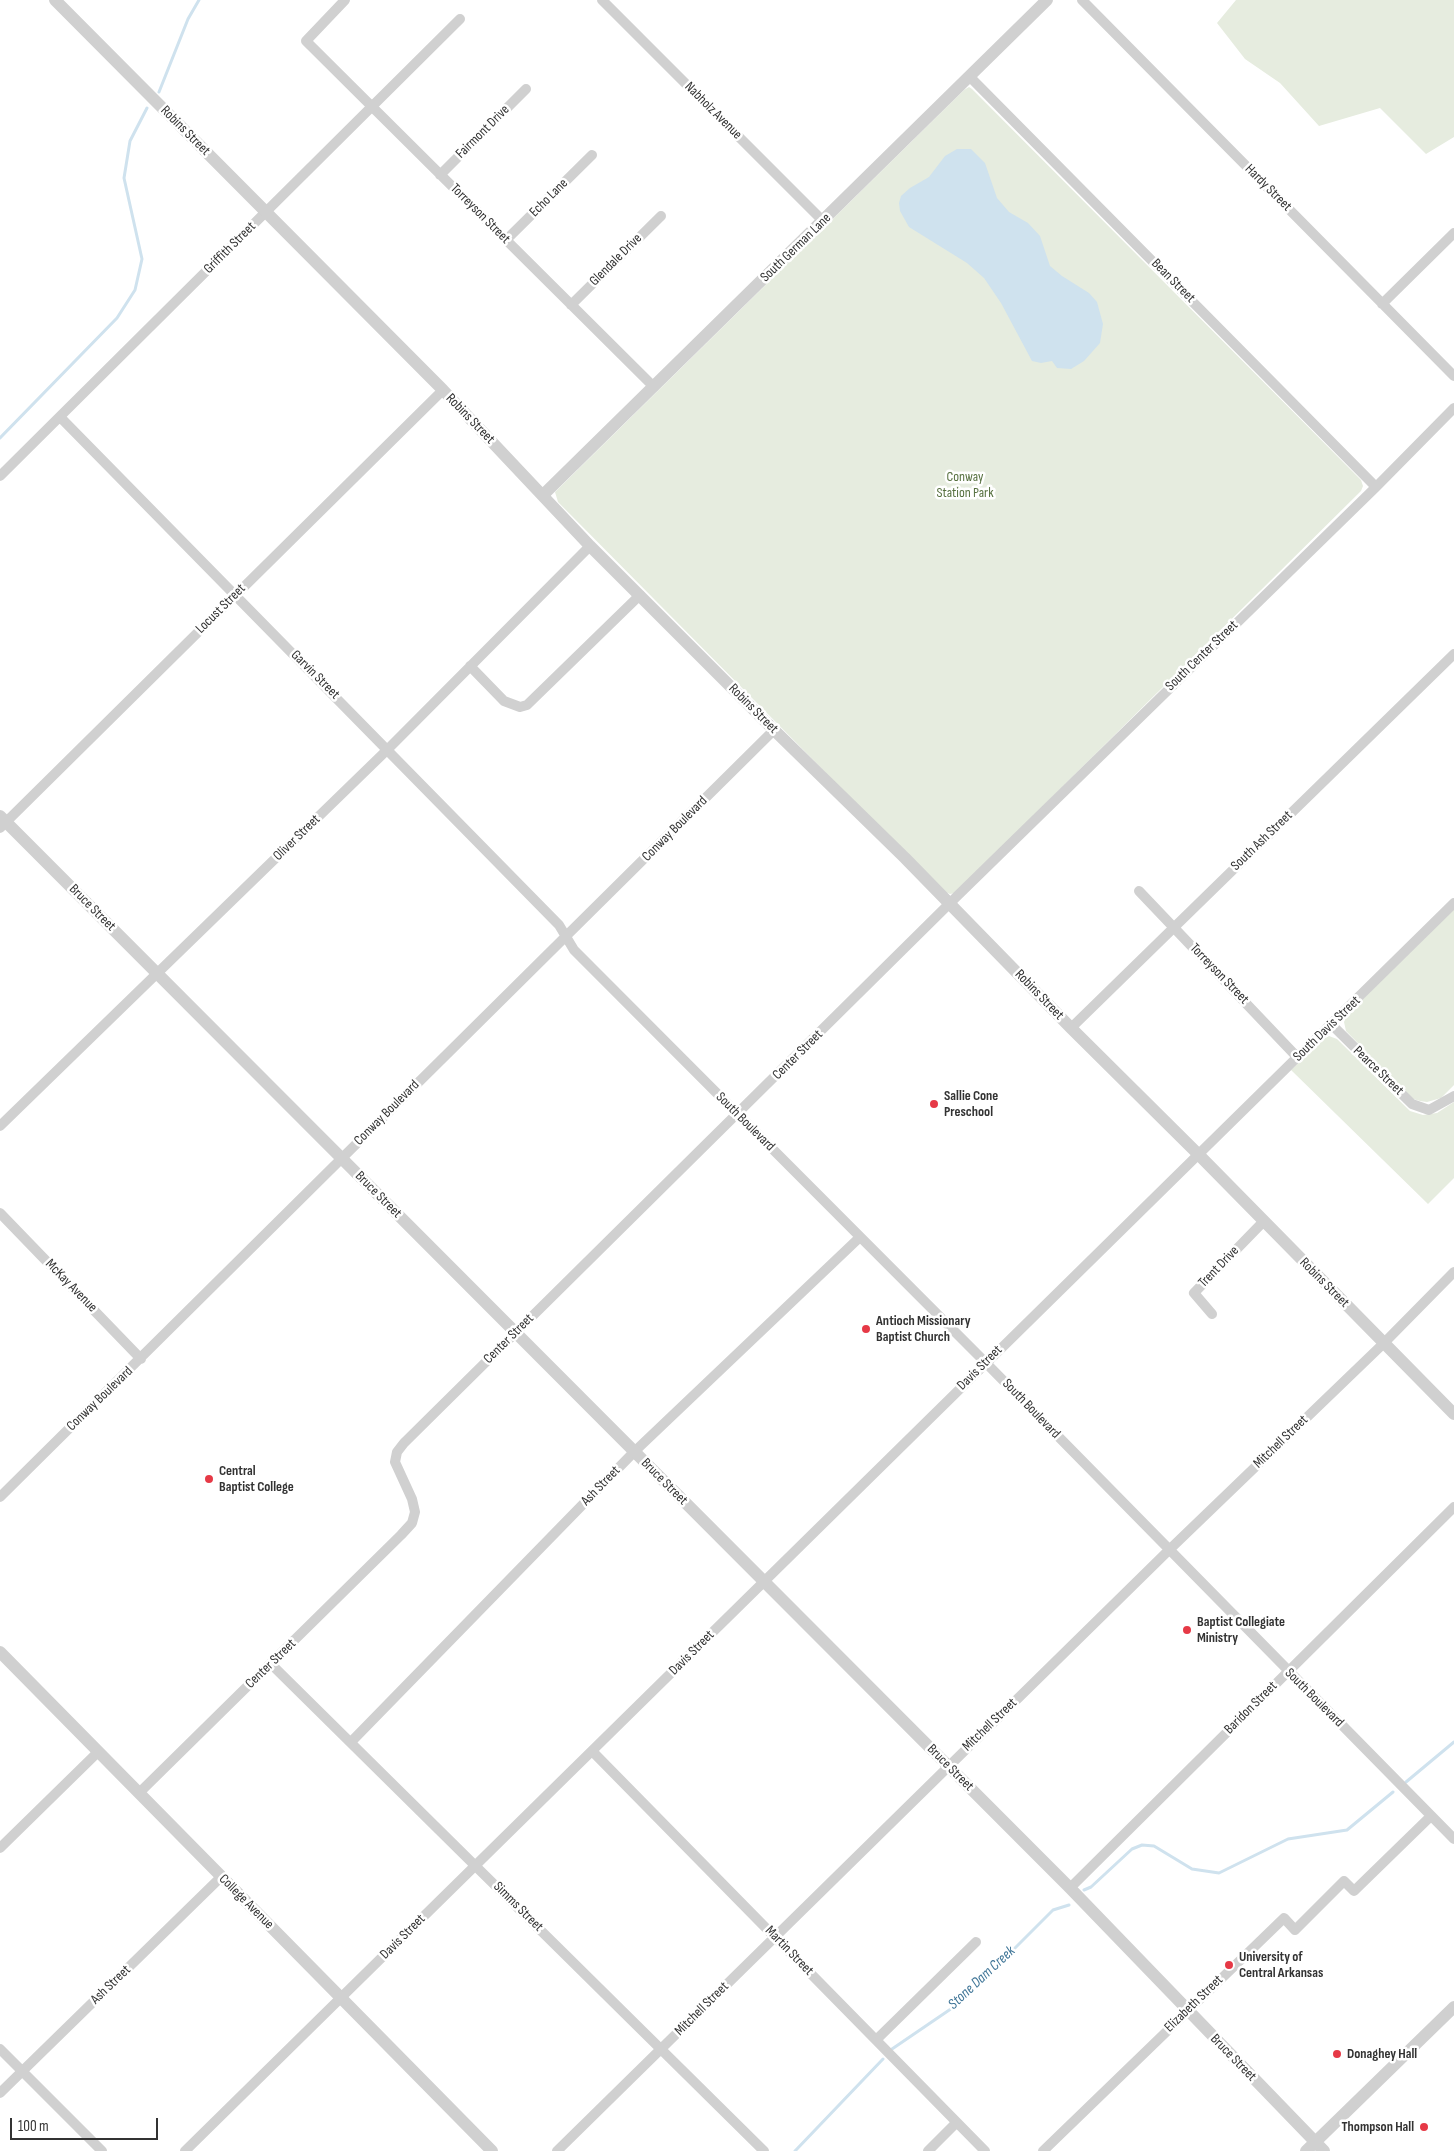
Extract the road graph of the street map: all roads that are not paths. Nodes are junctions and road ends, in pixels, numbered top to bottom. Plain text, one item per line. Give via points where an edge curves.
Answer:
1 (55, 0) edge
2 (346, 0) edge
3 (602, 0) edge
4 (1048, 0) edge
5 (1082, 0) edge
6 (460, 19) dead end
7 (970, 76) junction
8 (526, 89) dead end
9 (372, 107) junction
10 (592, 155) dead end
11 (440, 175) junction
12 (266, 211) junction
13 (661, 216) dead end
14 (824, 222) junction
15 (1454, 234) edge
16 (506, 240) junction
17 (1382, 304) junction
18 (571, 305) junction
19 (1454, 376) edge
20 (654, 386) junction
21 (443, 390) junction
22 (1454, 408) edge
23 (61, 418) junction
24 (0, 476) edge
25 (1376, 487) junction
26 (543, 495) junction
27 (590, 546) junction
28 (236, 595) junction
29 (640, 596) junction
30 (1454, 654) edge
31 (470, 666) junction
32 (774, 730) junction
33 (388, 749) junction
34 (2, 822) edge
35 (1139, 892) dead end
36 (950, 903) junction
37 (1454, 903) edge
38 (1174, 927) junction
39 (566, 936) junction
40 (158, 974) junction
41 (1332, 1026) junction
42 (1071, 1028) junction
43 (1298, 1058) junction
44 (1454, 1096) edge
45 (738, 1115) junction
46 (0, 1126) edge
47 (1198, 1154) junction
48 (341, 1158) junction
49 (0, 1213) edge
50 (1263, 1222) junction
51 (859, 1238) junction
52 (1454, 1272) edge
53 (1212, 1314) dead end
54 (515, 1332) junction
55 (1384, 1343) junction
56 (141, 1359) junction
57 (986, 1362) junction
58 (1454, 1414) edge
59 (634, 1452) junction
60 (0, 1497) edge
61 (1454, 1507) edge
62 (1169, 1550) junction
63 (764, 1582) junction
64 (0, 1652) edge
65 (271, 1664) junction
66 (1288, 1671) junction
67 (351, 1742) junction
68 (98, 1752) junction
69 (593, 1752) junction
70 (948, 1766) junction
71 (139, 1793) junction
72 (1431, 1816) junction
73 (1454, 1839) edge
74 (0, 1848) edge
75 (476, 1866) junction
76 (221, 1877) junction
77 (1070, 1888) junction
78 (775, 1936) junction
79 (976, 1942) dead end
80 (341, 1999) junction
81 (1454, 2007) edge
82 (1188, 2011) junction
83 (876, 2040) junction
84 (0, 2049) edge
85 (661, 2049) junction
86 (22, 2072) junction
87 (0, 2093) edge
88 (956, 2123) junction
89 (1315, 2148) edge
90 (102, 2151) edge
91 (185, 2151) edge
92 (492, 2151) edge
93 (557, 2151) edge
94 (764, 2151) edge
95 (928, 2151) edge
96 (985, 2151) edge
97 (1042, 2151) edge

1 - 12 street, Robins Street
2 - 9 street, Torreyson Street via 306,41
3 - 14 street, Nabholz Avenue
4 - 7 street, South German Lane
5 - 17 street, Hardy Street
6 - 9 street, Griffith Street
7 - 14 street, South German Lane
7 - 25 street, Bean Street
8 - 11 street, Fairmont Drive
9 - 11 street, Torreyson Street
9 - 12 street, Griffith Street
10 - 16 street, Echo Lane
11 - 16 street, Torreyson Street
12 - 21 street, Robins Street
12 - 23 street, Griffith Street
13 - 18 street, Glendale Drive
14 - 20 street, South German Lane
15 - 17 street
16 - 18 street, Torreyson Street
17 - 19 street, Hardy Street
18 - 20 street, Torreyson Street
20 - 26 street, South German Lane
21 - 26 street, Robins Street
21 - 28 street, Locust Street
22 - 25 street, South Center Street
23 - 24 street, Griffith Street
23 - 28 street, Garvin Street
25 - 36 street, South Center Street
26 - 27 street, Robins Street
27 - 29 street, Robins Street
27 - 31 street, Oliver Street
28 - 33 street, Garvin Street
28 - 34 street, Locust Street
29 - 31 street via 527,705 520,707 504,701
29 - 32 street, Robins Street
30 - 38 street, South Ash Street
31 - 33 street, Oliver Street
32 - 36 street, Robins Street
32 - 39 street, Conway Boulevard
33 - 39 street, Garvin Street via 559,925
33 - 40 street, Oliver Street
34 - 40 street, Bruce Street
35 - 38 street, Torreyson Street
36 - 42 street, Robins Street
36 - 45 street, Center Street
37 - 41 street, South Davis Street
38 - 42 street, South Ash Street
38 - 43 street, Torreyson Street
39 - 45 street, South Boulevard via 574,950
39 - 48 street, Conway Boulevard
40 - 46 street, Oliver Street
40 - 48 street, Bruce Street
41 - 43 street, South Davis Street
41 - 44 street, Pearce Street via 1412,1104 1429,1110
42 - 47 street, Robins Street
43 - 47 street, South Davis Street
45 - 51 street, South Boulevard
45 - 54 street, Center Street
47 - 50 street, Robins Street
47 - 57 street, Davis Street
48 - 54 street, Bruce Street
48 - 56 street, Conway Boulevard
49 - 56 street, McKay Avenue
50 - 53 street, Trent Drive via 1194,1293
50 - 55 street, Robins Street
51 - 57 street, South Boulevard
51 - 59 street, Ash Street
52 - 55 street, Mitchell Street
54 - 59 street, Bruce Street
54 - 65 street, Center Street via 397,1452 395,1462 415,1512 412,1522
55 - 58 street, Robins Street
55 - 62 street, Mitchell Street
56 - 60 street, Conway Boulevard
57 - 62 street, South Boulevard
57 - 63 street, Davis Street
59 - 63 street, Bruce Street
59 - 67 street, Ash Street
61 - 66 street, Baridon Street
62 - 66 street, South Boulevard
62 - 70 street, Mitchell Street
63 - 69 street, Davis Street
63 - 70 street, Bruce Street
64 - 68 street, College Avenue
65 - 67 street, Simms Street
65 - 71 street, Center Street
66 - 72 street, South Boulevard
66 - 77 street, Baridon Street
67 - 75 street, Simms Street
68 - 71 street, College Avenue
68 - 74 street
69 - 75 street, Davis Street
69 - 78 street, Martin Street
70 - 77 street, Bruce Street
70 - 78 street, Mitchell Street
71 - 76 street, College Avenue
72 - 73 street, South Boulevard
72 - 82 street, Elizabeth Street via 1354,1891 1344,1881 1295,1930 1284,1918
75 - 80 street, Davis Street
75 - 85 street, Simms Street
76 - 80 street, College Avenue
76 - 86 street, Ash Street
77 - 82 street, Bruce Street
78 - 83 street, Martin Street
78 - 85 street, Mitchell Street
79 - 83 street
80 - 91 street, Davis Street
80 - 92 street, College Avenue
81 - 89 street
82 - 89 street, Bruce Street
82 - 97 street, Elizabeth Street
83 - 88 street, Martin Street
84 - 86 street
85 - 93 street, Mitchell Street
85 - 94 street, Simms Street
86 - 87 street, Ash Street
86 - 90 street
88 - 95 street
88 - 96 street, Martin Street

